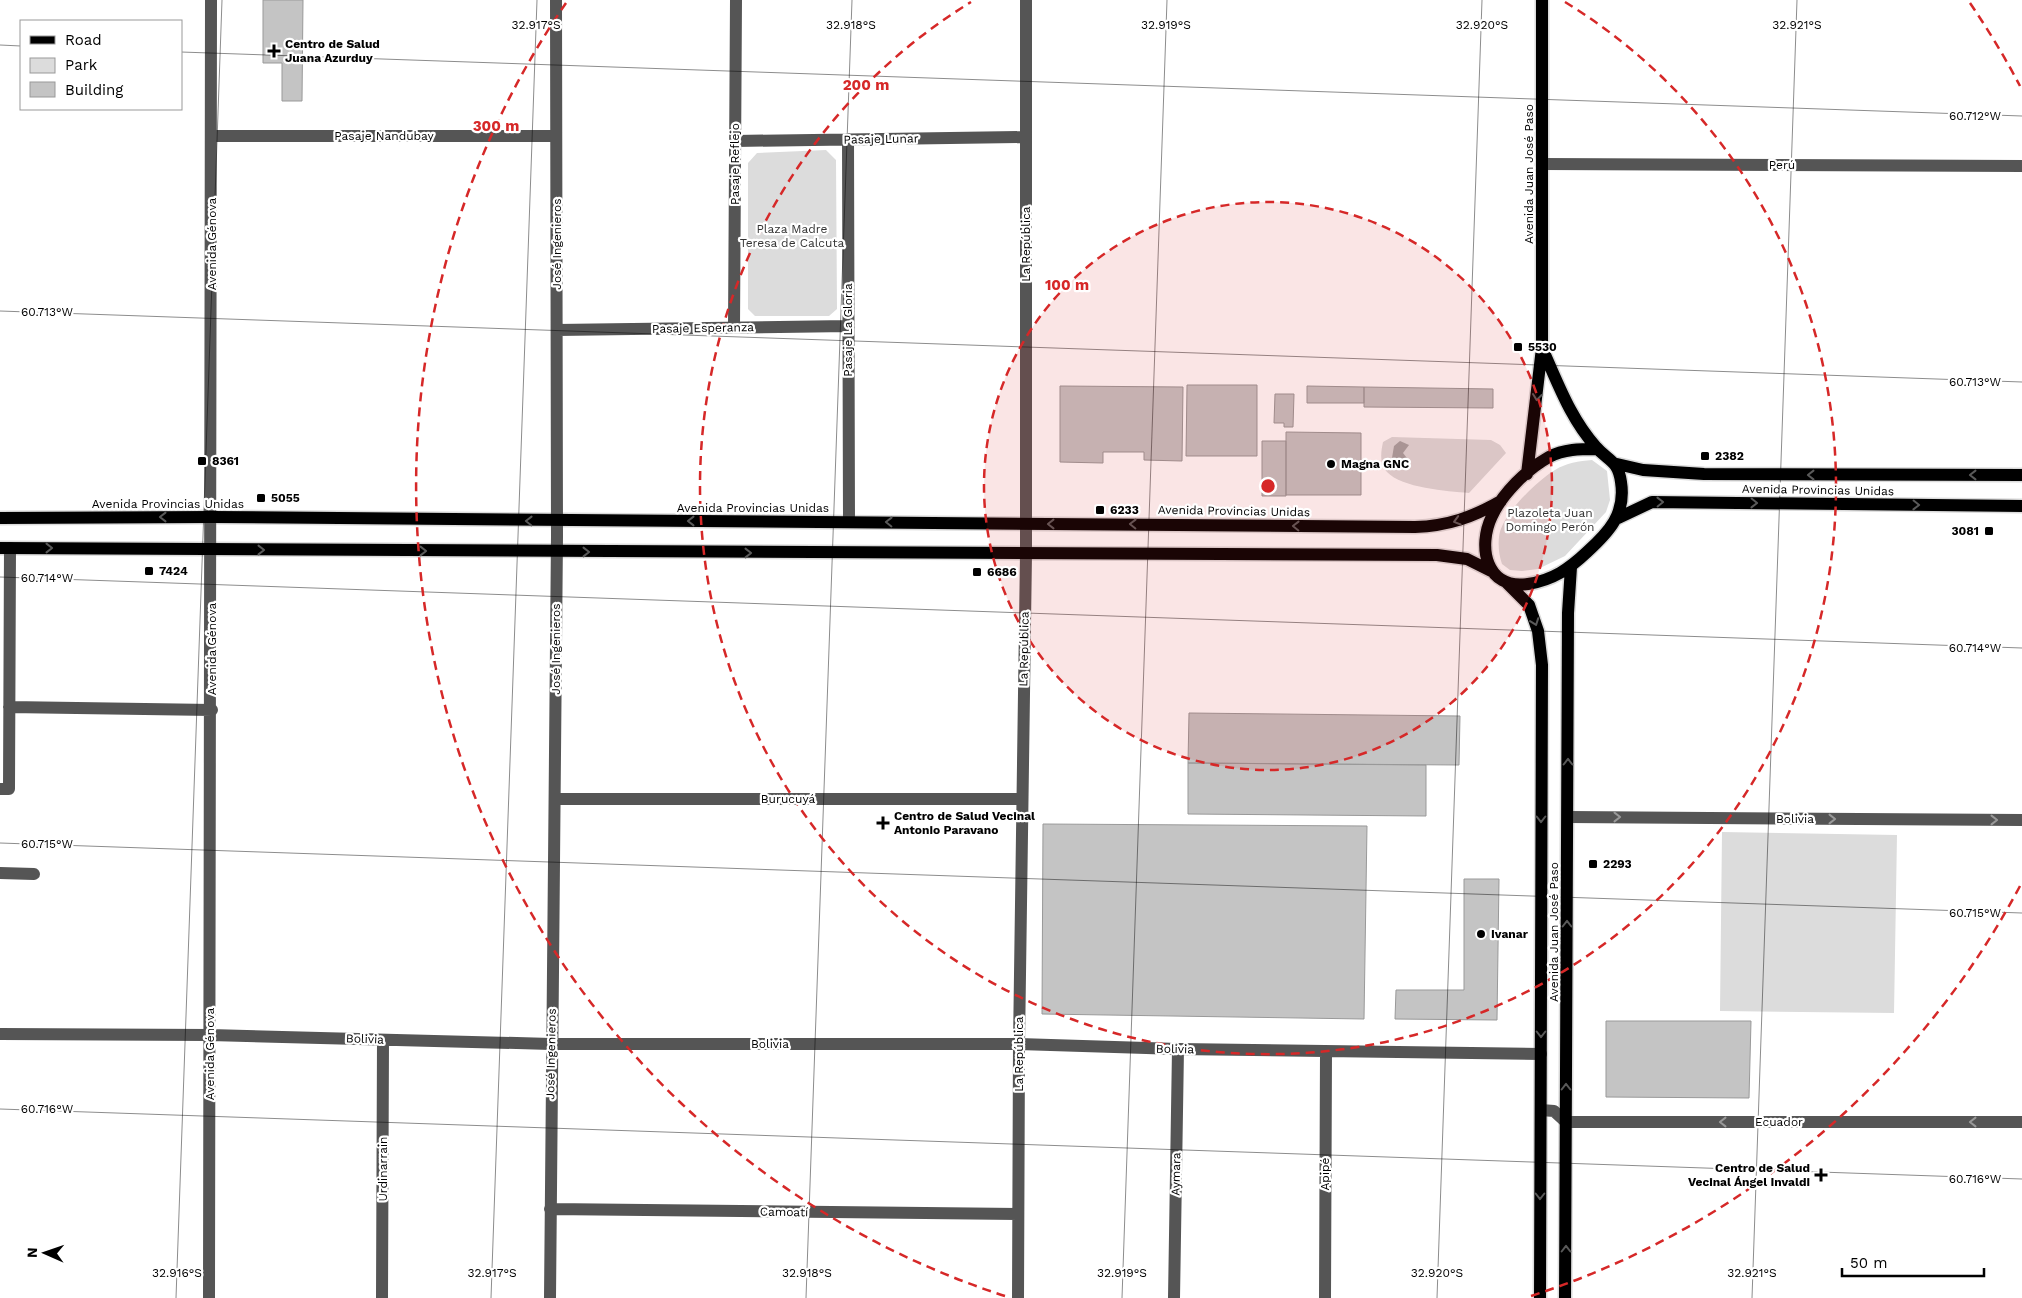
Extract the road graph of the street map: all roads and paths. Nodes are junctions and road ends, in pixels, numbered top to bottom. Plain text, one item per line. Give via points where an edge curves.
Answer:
1 (211, 0) edge
2 (556, 0) edge
3 (736, 0) edge
4 (1026, 0) edge
5 (1542, 0) edge
6 (212, 136) junction
7 (556, 136) junction
8 (1026, 137) junction
9 (848, 139) junction
10 (736, 140) junction
11 (1542, 164) junction
12 (2022, 166) edge
13 (848, 326) junction
14 (734, 327) junction
15 (557, 330) junction
16 (1542, 348) junction
17 (1597, 449) junction
18 (1617, 464) junction
19 (1527, 474) junction
20 (2022, 475) edge
21 (1501, 501) junction
22 (2022, 506) edge
23 (212, 517) junction
24 (0, 518) edge
25 (1618, 518) junction
26 (557, 521) junction
27 (849, 521) junction
28 (1026, 524) junction
29 (5, 548) edge
30 (212, 549) junction
31 (556, 552) junction
32 (1026, 554) junction
33 (1571, 567) junction
34 (1491, 571) junction
35 (1507, 583) junction
36 (9, 707) junction
37 (212, 710) junction
38 (0, 789) edge
39 (555, 799) junction
40 (1022, 799) junction
41 (1568, 817) junction
42 (2022, 820) edge
43 (0, 873) edge
44 (34, 874) dead end
45 (0, 1034) edge
46 (210, 1035) junction
47 (383, 1040) junction
48 (551, 1044) junction
49 (1019, 1044) junction
50 (1178, 1049) junction
51 (1326, 1051) junction
52 (1541, 1054) junction
53 (1541, 1110) junction
54 (1566, 1122) junction
55 (2022, 1122) edge
56 (550, 1209) junction
57 (1018, 1214) junction
58 (210, 1298) edge
59 (382, 1298) edge
60 (550, 1298) edge
61 (1018, 1298) edge
62 (1174, 1298) edge
63 (1325, 1298) edge
64 (1540, 1298) edge
65 (1566, 1298) edge

1 - 6 street, Avenida Génova
2 - 7 street, José Ingenieros
3 - 10 street, Pasaje Reflejo
4 - 8 street, La República
5 - 11 main road, Avenida Juan José Paso
6 - 7 street, Pasaje Nandubay
6 - 23 street, Avenida Génova
7 - 15 street, José Ingenieros
8 - 9 street, Pasaje Lunar
8 - 28 street, La República
9 - 10 street, Pasaje Lunar
9 - 13 street, Pasaje La Gloria
10 - 14 street, Pasaje Reflejo
11 - 12 street, Perú
11 - 16 main road, Avenida Juan José Paso
13 - 14 street, Pasaje Esperanza
13 - 27 street, Pasaje La Gloria
14 - 15 street, Pasaje Esperanza
15 - 26 street, José Ingenieros
16 - 17 main road, Avenida Juan José Paso via 1572,416
16 -> 19 main road, Avenida Juan José Paso
17 - 18 main road
17 - 19 main road via 1572,449 1549,457
20 -> 18 main road, Avenida Provincias Unidas via 1704,474 1643,470
18 - 25 main road via 1622,482
19 - 21 main road
21 -> 28 main road, Avenida Provincias Unidas via 1472,517 1440,526
21 - 34 main road via 1491,516 1486,534 1486,553
25 -> 22 main road, Avenida Provincias Unidas via 1652,502
23 -> 24 main road, Avenida Provincias Unidas
26 -> 23 main road, Avenida Provincias Unidas
23 - 30 street, Avenida Génova
25 - 33 main road
27 -> 26 main road, Avenida Provincias Unidas
26 - 31 street, José Ingenieros
28 -> 27 main road, Avenida Provincias Unidas
28 - 32 street, La República
29 -> 30 main road
29 - 36 street
30 -> 31 main road
30 - 37 street, Avenida Génova
31 -> 32 main road
31 - 39 street, José Ingenieros
32 - 34 main road via 1437,556 1467,559
32 - 40 street, La República
33 - 35 main road via 1541,582
41 -> 33 main road, Avenida Juan José Paso
34 - 35 main road
35 -> 52 main road, Avenida Juan José Paso via 1529,605 1538,631 1542,665
36 - 37 street
36 - 38 street via 9,789
37 - 46 street, Avenida Génova
39 - 40 street, Burucuyá
39 - 48 street, José Ingenieros
40 - 49 street, La República
41 -> 42 street, Bolivia
54 -> 41 main road, Avenida Juan José Paso
43 - 44 street
45 - 46 street, Bolivia
46 - 47 street, Bolivia
46 - 58 street, Avenida Génova
47 - 48 street, Bolivia
47 - 59 street, Urdinarrain
48 - 49 street, Bolivia
48 - 56 street, José Ingenieros
49 - 50 street, Bolivia
49 - 57 street, La República
50 - 51 street, Bolivia
50 - 62 street, Aymara
51 - 52 street, Bolivia
51 - 63 street, Apipé
52 - 53 main road, Avenida Juan José Paso
53 - 54 street via 1554,1110
53 -> 64 main road, Avenida Juan José Paso
55 -> 54 street, Ecuador
65 -> 54 main road, Avenida Juan José Paso
56 - 57 street, Camoatí
56 - 60 street, José Ingenieros
57 - 61 street, La República

